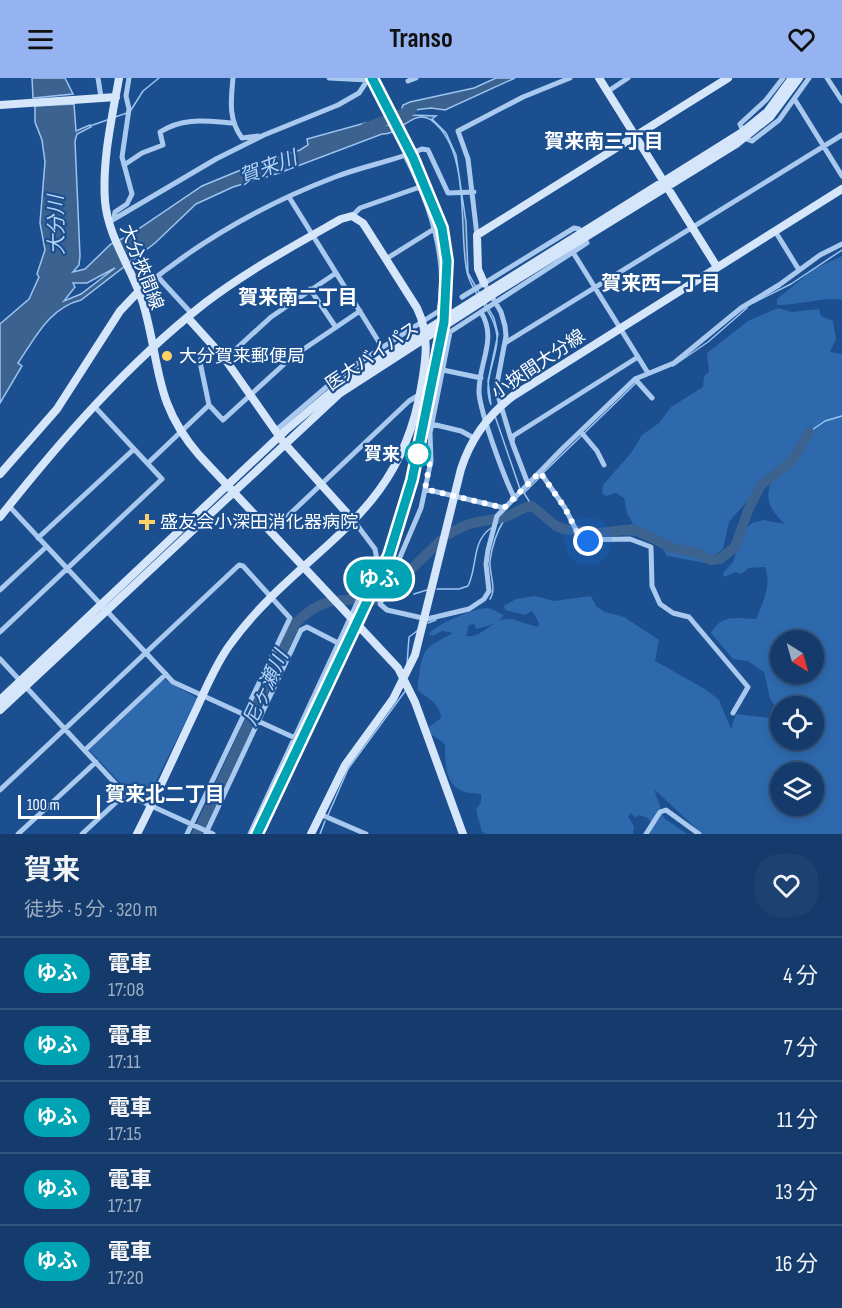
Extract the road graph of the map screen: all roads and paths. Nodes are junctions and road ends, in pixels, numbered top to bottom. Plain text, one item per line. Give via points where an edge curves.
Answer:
1 (98, 78) edge
2 (119, 78) edge
3 (129, 78) edge
4 (232, 78) edge
5 (329, 78) edge
6 (416, 78) edge
7 (570, 78) edge
8 (599, 78) edge
9 (628, 78) edge
10 (728, 78) edge
11 (783, 78) edge
12 (792, 78) edge
13 (800, 78) edge
14 (809, 78) edge
15 (827, 78) edge
16 (368, 79) edge
17 (408, 81) dead end
18 (607, 92) junction
19 (116, 97) junction
20 (99, 98) junction
21 (795, 100) junction
22 (842, 101) edge
23 (0, 105) edge
24 (232, 123) junction
25 (746, 132) junction
26 (264, 135) junction
27 (842, 135) edge
28 (636, 137) junction
29 (824, 146) junction
30 (405, 155) junction
31 (124, 165) junction
32 (842, 176) edge
33 (665, 184) junction
34 (420, 187) junction
35 (842, 189) edge
36 (474, 192) junction
37 (289, 197) junction
38 (352, 216) junction
39 (111, 223) junction
40 (434, 229) junction
41 (693, 229) junction
42 (775, 231) junction
43 (313, 235) junction
44 (477, 235) junction
45 (583, 235) junction
46 (842, 244) edge
47 (574, 254) junction
48 (386, 259) junction
49 (717, 267) junction
50 (800, 270) junction
51 (336, 273) junction
52 (158, 278) junction
53 (484, 283) junction
54 (137, 289) junction
55 (310, 289) junction
56 (595, 289) junction
57 (462, 297) dead end
58 (495, 303) junction
59 (360, 311) junction
60 (482, 312) junction
61 (190, 316) junction
62 (423, 322) junction
63 (335, 326) junction
64 (620, 328) junction
65 (505, 344) junction
66 (382, 347) junction
67 (152, 348) junction
68 (215, 348) junction
69 (638, 357) junction
70 (225, 359) junction
71 (442, 370) junction
72 (648, 374) junction
73 (481, 378) junction
74 (635, 380) junction
75 (420, 394) junction
76 (250, 396) junction
77 (652, 398) dead end
78 (209, 405) junction
79 (95, 407) junction
80 (494, 412) junction
81 (415, 420) junction
82 (432, 424) junction
83 (181, 432) junction
84 (581, 432) junction
85 (280, 437) junction
86 (474, 438) junction
87 (512, 440) junction
88 (134, 449) junction
89 (148, 463) junction
90 (604, 465) dead end
91 (540, 472) junction
92 (0, 474) edge
93 (321, 484) junction
94 (526, 487) junction
95 (231, 488) junction
96 (425, 489) junction
97 (454, 496) junction
98 (517, 497) junction
99 (9, 506) junction
100 (504, 508) junction
101 (0, 517) edge
102 (354, 521) junction
103 (272, 531) junction
104 (38, 538) junction
105 (46, 547) junction
106 (305, 567) junction
107 (67, 568) junction
108 (0, 590) edge
109 (273, 598) junction
110 (104, 608) junction
111 (353, 617) junction
112 (425, 619) junction
113 (0, 632) edge
114 (340, 644) junction
115 (146, 652) junction
116 (0, 659) edge
117 (166, 674) junction
118 (404, 677) junction
119 (23, 684) junction
120 (202, 696) junction
121 (0, 700) edge
122 (0, 710) edge
123 (733, 713) dead end
124 (243, 715) junction
125 (257, 721) junction
126 (65, 729) junction
127 (295, 738) junction
128 (85, 750) junction
129 (96, 762) junction
130 (0, 790) edge
131 (126, 794) junction
132 (151, 806) junction
133 (322, 814) junction
134 (191, 824) junction
135 (207, 832) edge
136 (358, 832) edge
137 (18, 834) edge
138 (82, 834) edge
139 (137, 834) edge
140 (187, 834) edge
141 (250, 834) edge
142 (311, 834) edge
143 (366, 834) edge
144 (463, 834) edge
145 (646, 834) edge
146 (699, 834) edge

1 - 20 street
2 - 19 street, 大分挾間線
3 - 31 street
4 - 24 street
5 - 16 street
6 - 17 street
7 - 36 street via 458,131
8 - 18 street
9 - 18 street
10 - 28 street
11 - 25 street via 740,124
12 - 25 street via 774,104
13 - 25 street, 医大バイパス via 763,124
14 - 21 street
15 - 22 street
16 - 26 street via 359,93 338,105
18 - 28 street
19 - 20 street
19 - 39 street, 大分挾間線 via 105,171
20 - 23 street
21 - 25 street via 768,130 752,141
21 - 29 street
24 - 26 street via 243,138
24 - 31 street via 194,120 169,127 160,132 163,145
25 - 33 street, 医大バイパス
26 - 39 street via 201,167
27 - 29 street
28 - 33 street
28 - 44 street
29 - 32 street
29 - 41 street
30 - 34 street
30 - 36 street via 428,150 448,193
30 - 37 street via 336,176
31 - 39 street via 132,196 115,212
33 - 41 street
33 - 45 street, 医大バイパス
34 - 38 street via 360,208
34 - 40 street
35 - 42 street, 小挾間大分線
36 - 44 street
37 - 43 street
37 - 52 street via 207,240
38 - 43 street
38 - 48 street via 363,223
39 - 54 street, 大分挾間線
40 - 48 street
40 - 62 street via 440,306 437,314
41 - 49 street
41 - 56 street
42 - 49 street, 小挾間大分線
42 - 50 street
43 - 51 street
43 - 61 street
44 - 53 street via 477,269
45 - 47 street via 587,244
45 - 53 street via 574,228
45 - 85 street, 医大バイパス via 360,375
46 - 50 street
47 - 56 street
47 - 58 street
48 - 62 street
49 - 64 street, 小挾間大分線
50 - 72 street via 741,308 674,363
51 - 55 street
51 - 59 street
52 - 54 street
52 - 61 street
53 - 57 street
53 - 58 street
54 - 67 street, 大分挾間線
54 - 92 street via 57,409
55 - 63 street
55 - 70 street via 271,317
56 - 64 street
56 - 65 street
58 - 60 street
58 - 65 street via 505,326
59 - 63 street
59 - 66 street
60 - 71 street via 450,332
60 - 73 street via 490,336
61 - 67 street
61 - 68 street
62 - 66 street
62 - 75 street via 427,353
63 - 76 street via 292,357
64 - 69 street
64 - 80 street, 小挾間大分線
65 - 80 street
66 - 85 street via 326,386
67 - 79 street
67 - 83 street, 大分挾間線 via 165,401
68 - 70 street
68 - 78 street via 200,361
69 - 72 street
69 - 87 street via 514,435
70 - 76 street
71 - 73 street
71 - 82 street
72 - 74 street
73 - 80 street via 480,395
74 - 77 street
74 - 84 street
75 - 81 street
75 - 93 street
76 - 78 street via 223,420
76 - 85 street
78 - 83 street
79 - 88 street
79 - 99 street
80 - 86 street, 小挾間大分線
80 - 87 street
80 - 98 street
81 - 82 street
81 - 102 street via 389,478
82 - 86 street
82 - 96 street
83 - 89 street
83 - 95 street, 大分挾間線
84 - 90 street
84 - 91 street
85 - 93 street
85 - 95 street, 医大バイパス
86 - 97 street, 小挾間大分線
87 - 94 street
88 - 89 street
88 - 104 street
89 - 107 street via 162,479
91 - 94 street
91 - 123 street via 580,538 630,539 651,548 652,586 660,604 689,617 748,687
93 - 102 street
93 - 103 street
94 - 98 street
95 - 103 street, 大分挾間線
95 - 110 street, 医大バイパス
96 - 97 street
96 - 112 street via 421,508 380,604 387,610
97 - 100 street
97 - 112 street, 小挾間大分線
98 - 100 street
99 - 101 street
99 - 104 street
100 - 112 street via 497,516 486,558 486,598 469,609
102 - 106 street
102 - 111 street via 378,556
103 - 106 street, 大分挾間線
104 - 105 street
105 - 107 street
105 - 108 street
106 - 109 street
106 - 111 street, 大分挾間線
107 - 110 street
107 - 113 street
109 - 115 street via 239,565
109 - 120 street via 229,646
109 - 124 street via 290,618
110 - 115 street
110 - 119 street, 医大バイパス
111 - 114 street
111 - 118 street, 大分挾間線
112 - 118 street, 小挾間大分線
114 - 125 street via 302,628
114 - 127 street
115 - 117 street
115 - 126 street
116 - 119 street
117 - 120 street via 177,685
117 - 128 street
118 - 133 street, 小挾間大分線 via 393,699 349,758
118 - 144 street, 大分挾間線
119 - 121 street, 医大バイパス
119 - 122 street, 医大バイパス
119 - 126 street
120 - 124 street
120 - 132 street
124 - 125 street
124 - 134 street
125 - 127 street
125 - 135 street
126 - 128 street
126 - 130 street
127 - 141 street
128 - 129 street
129 - 131 street
129 - 137 street
131 - 132 street
131 - 138 street
132 - 134 street
132 - 139 street
133 - 136 street
133 - 142 street, 小挾間大分線
134 - 135 street
134 - 140 street
136 - 143 street
145 - 146 street via 660,812 666,810

